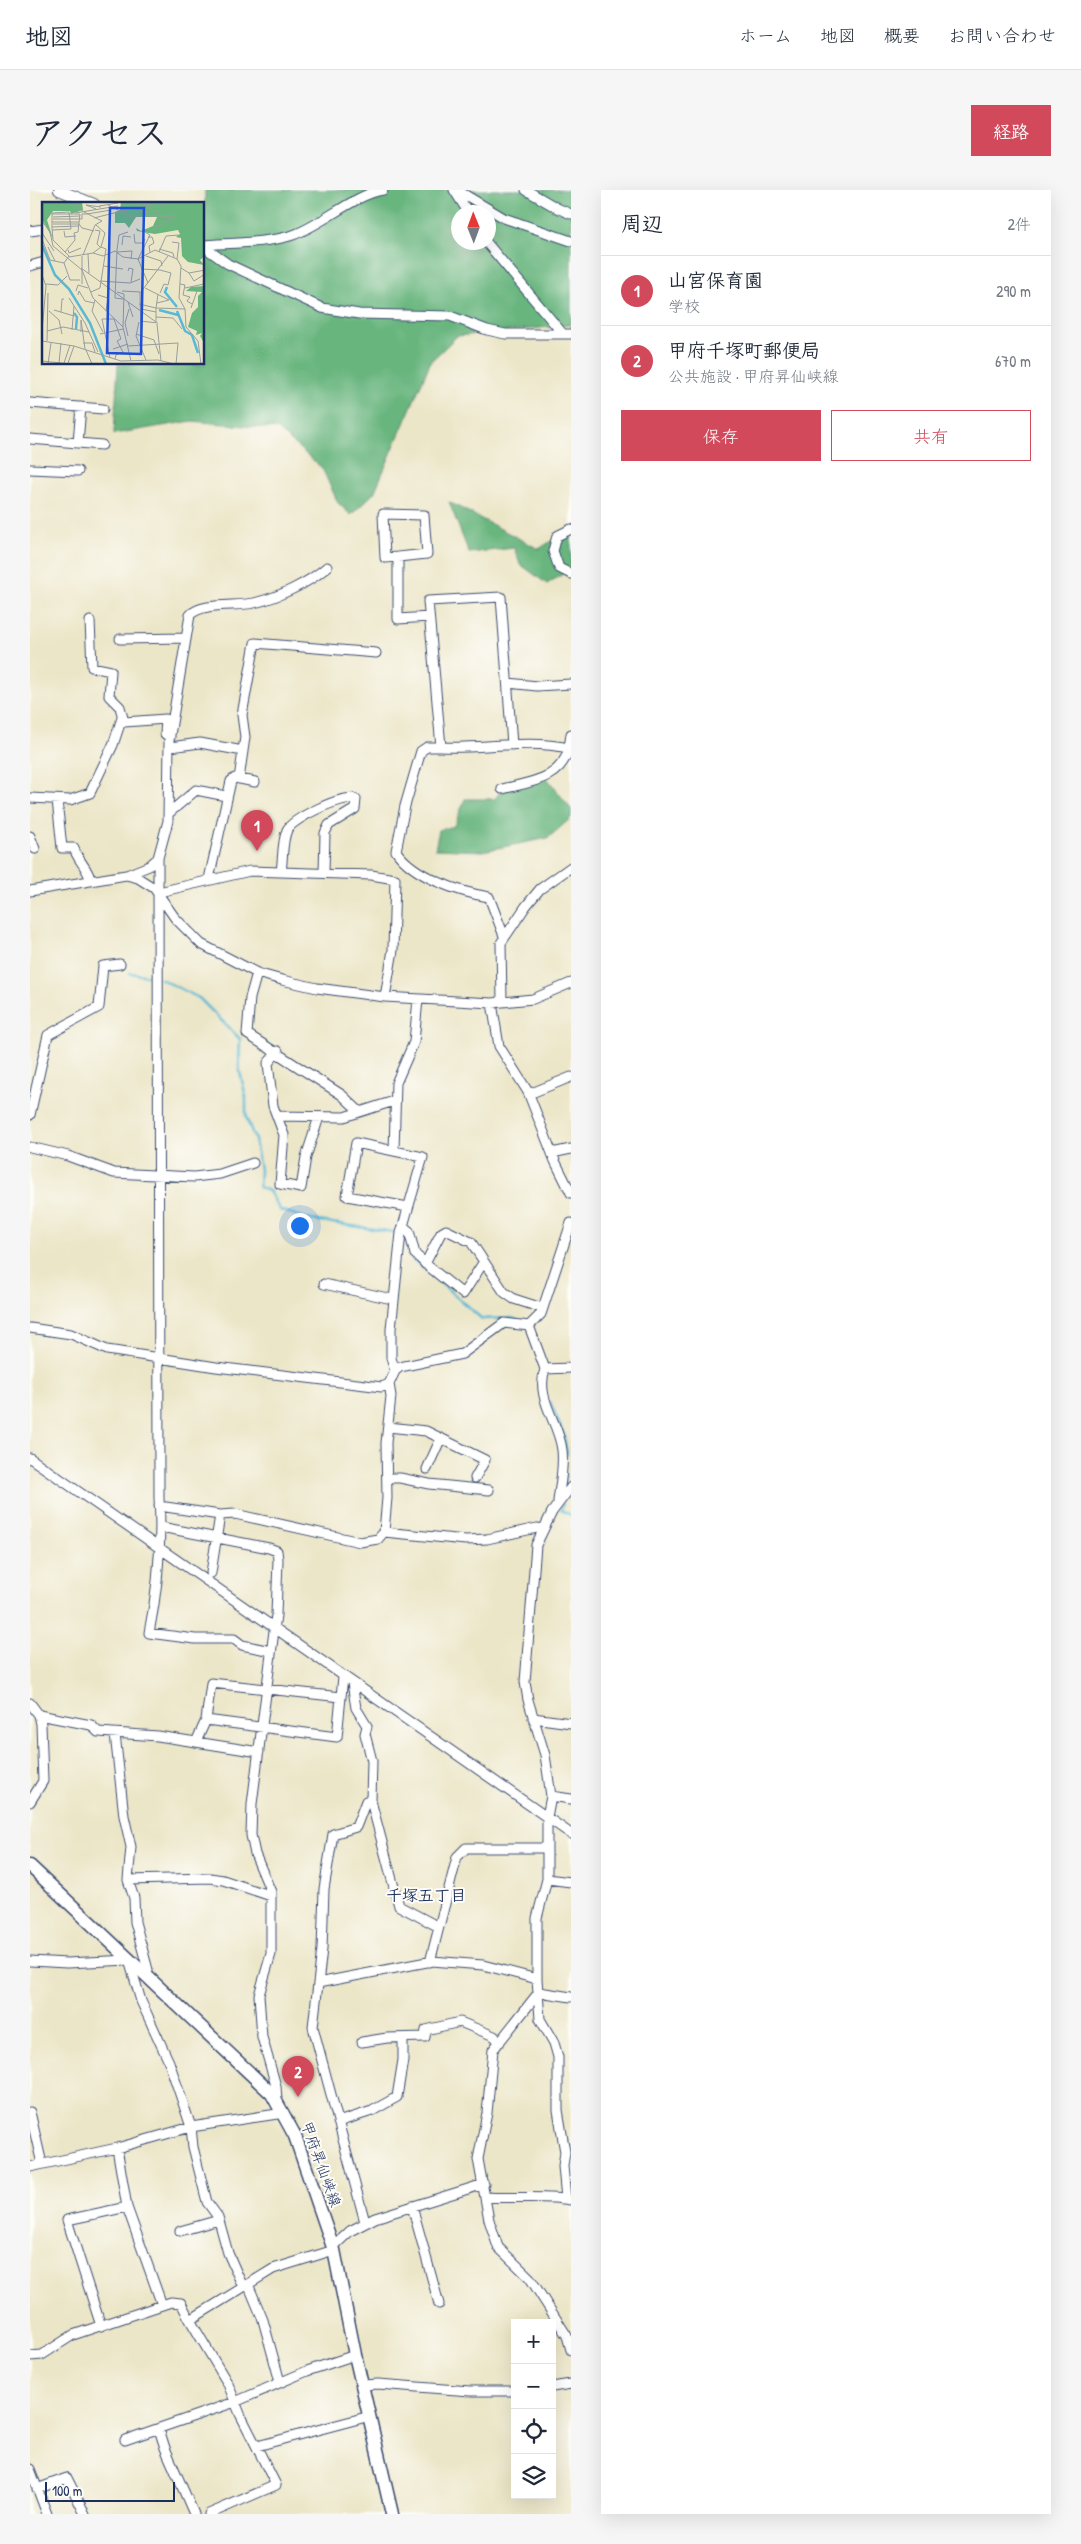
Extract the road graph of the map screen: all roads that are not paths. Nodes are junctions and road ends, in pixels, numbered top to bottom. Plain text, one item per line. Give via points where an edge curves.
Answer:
1 (59, 190) edge
2 (383, 190) edge
3 (455, 190) edge
4 (526, 190) edge
5 (89, 202) edge
6 (464, 205) edge
7 (571, 214) edge
8 (571, 240) edge
9 (205, 246) edge
10 (205, 247) edge
11 (493, 250) edge
12 (567, 334) edge
13 (30, 403) edge
14 (81, 407) junction
15 (103, 409) dead end
16 (30, 439) edge
17 (78, 443) junction
18 (102, 445) dead end
19 (30, 469) edge
20 (78, 472) dead end
21 (571, 529) edge
22 (398, 557) junction
23 (326, 567) dead end
24 (571, 574) edge
25 (429, 617) junction
26 (90, 621) dead end
27 (186, 638) junction
28 (120, 639) dead end
29 (376, 653) dead end
30 (508, 683) junction
31 (571, 684) edge
32 (122, 718) junction
33 (571, 734) edge
34 (170, 738) junction
35 (512, 745) junction
36 (170, 747) junction
37 (440, 747) junction
38 (569, 748) junction
39 (243, 751) junction
40 (239, 779) junction
41 (255, 782) dead end
42 (502, 789) dead end
43 (226, 796) junction
44 (30, 798) edge
45 (57, 800) junction
46 (169, 813) junction
47 (30, 836) edge
48 (35, 849) dead end
49 (158, 858) junction
50 (571, 867) edge
51 (281, 872) junction
52 (324, 873) junction
53 (126, 875) junction
54 (209, 879) junction
55 (91, 881) junction
56 (30, 891) edge
57 (159, 895) junction
58 (504, 936) junction
59 (120, 964) dead end
60 (257, 973) junction
61 (571, 983) edge
62 (385, 997) junction
63 (418, 999) junction
64 (502, 1002) junction
65 (492, 1003) junction
66 (278, 1051) junction
67 (571, 1077) edge
68 (529, 1094) junction
69 (394, 1101) junction
70 (360, 1112) junction
71 (30, 1115) edge
72 (278, 1116) junction
73 (319, 1117) junction
74 (30, 1147) edge
75 (571, 1149) edge
76 (394, 1151) junction
77 (552, 1153) junction
78 (253, 1163) dead end
79 (158, 1174) junction
80 (571, 1193) edge
81 (408, 1207) junction
82 (571, 1223) edge
83 (403, 1226) junction
84 (483, 1262) junction
85 (425, 1264) junction
86 (324, 1284) dead end
87 (392, 1299) junction
88 (542, 1308) junction
89 (528, 1326) junction
90 (30, 1328) edge
91 (158, 1358) junction
92 (571, 1368) edge
93 (545, 1369) junction
94 (395, 1371) junction
95 (389, 1384) junction
96 (388, 1427) junction
97 (441, 1438) junction
98 (30, 1458) edge
99 (427, 1468) dead end
100 (387, 1478) junction
101 (475, 1478) dead end
102 (571, 1487) edge
103 (489, 1490) dead end
104 (558, 1504) junction
105 (160, 1506) junction
106 (220, 1515) junction
107 (161, 1527) junction
108 (543, 1529) junction
109 (384, 1532) junction
110 (217, 1538) junction
111 (160, 1546) junction
112 (211, 1573) dead end
113 (274, 1628) junction
114 (271, 1651) junction
115 (343, 1677) junction
116 (352, 1683) junction
117 (266, 1690) junction
118 (341, 1697) junction
119 (30, 1703) edge
120 (39, 1715) junction
121 (533, 1718) junction
122 (206, 1720) junction
123 (571, 1723) edge
124 (262, 1728) junction
125 (115, 1734) junction
126 (196, 1742) junction
127 (259, 1752) junction
128 (551, 1796) junction
129 (571, 1799) edge
130 (371, 1801) junction
131 (30, 1802) edge
132 (547, 1817) junction
133 (571, 1834) edge
134 (546, 1848) junction
135 (30, 1866) edge
136 (547, 1878) junction
137 (128, 1880) junction
138 (571, 1882) edge
139 (271, 1896) junction
140 (439, 1927) junction
141 (129, 1960) junction
142 (30, 1961) edge
143 (430, 1962) junction
144 (145, 1975) junction
145 (537, 1979) junction
146 (318, 1983) junction
147 (539, 1992) junction
148 (571, 1997) edge
149 (403, 2038) junction
150 (362, 2042) dead end
151 (500, 2042) junction
152 (281, 2108) junction
153 (30, 2112) edge
154 (338, 2122) junction
155 (191, 2127) junction
156 (117, 2148) junction
157 (42, 2164) junction
158 (30, 2167) edge
159 (484, 2184) junction
160 (486, 2197) junction
161 (569, 2200) edge
162 (412, 2206) junction
163 (127, 2207) junction
164 (219, 2220) junction
165 (365, 2222) junction
166 (180, 2231) dead end
167 (333, 2249) junction
168 (245, 2286) junction
169 (440, 2304) dead end
170 (162, 2305) junction
171 (190, 2320) junction
172 (101, 2326) junction
173 (571, 2350) edge
174 (30, 2356) edge
175 (355, 2356) junction
176 (280, 2382) junction
177 (571, 2384) edge
178 (363, 2385) junction
179 (556, 2386) edge
180 (511, 2391) edge
181 (235, 2402) junction
182 (370, 2416) junction
183 (159, 2429) junction
184 (125, 2440) dead end
185 (257, 2446) junction
186 (30, 2469) edge
187 (37, 2488) junction
188 (47, 2514) edge
189 (85, 2514) edge
190 (194, 2514) edge
191 (209, 2514) edge
192 (392, 2514) edge

1 - 5 street
2 - 9 street via 373,192 292,235
3 - 6 street
3 - 8 street via 504,218
4 - 7 street
10 - 12 street via 228,264 322,308 358,314 450,316 505,334
11 - 12 street
13 - 14 street
14 - 15 street
14 - 17 street
16 - 17 street
17 - 18 street
19 - 20 street
21 - 24 street via 557,536 553,551 559,568
22 - 22 street via 385,558 383,514 424,515 427,554
22 - 25 street via 398,619
23 - 27 street via 293,589 256,602 195,610 190,615
25 - 30 street via 428,602 501,597
25 - 37 street
26 - 32 street via 92,667 111,672 109,696 120,707
27 - 28 street
27 - 34 street
29 - 39 street via 255,643 242,715 245,728
30 - 31 street via 537,686
30 - 35 street
32 - 34 street via 127,723 166,718 165,734
32 - 45 street via 90,794
33 - 38 street
34 - 36 street
35 - 37 street
35 - 38 street via 550,744
36 - 39 street via 200,743
36 - 46 street
37 - 58 street via 422,751 405,806 396,851 424,876 470,894 489,897
38 - 42 street via 558,770 547,778
39 - 40 street
40 - 41 street
40 - 43 street via 231,781
43 - 46 street via 196,790
43 - 54 street
44 - 45 street
45 - 55 street via 62,848 74,848 87,867
46 - 49 street
47 - 48 street
49 - 53 street via 144,869
49 - 57 street
50 - 58 street via 540,889
51 - 52 street
51 - 52 street via 286,832 290,826 345,798 356,799 355,809 329,825 325,833
51 - 54 street via 250,871
52 - 62 street via 394,879 393,950
53 - 55 street
53 - 57 street via 138,878
54 - 57 street
55 - 56 street
57 - 60 street via 175,918 201,944
57 - 79 street
58 - 64 street via 501,943
59 - 71 street via 103,966 99,1007 48,1035
60 - 62 street via 317,988
60 - 66 street via 250,998 247,1034
61 - 64 street via 533,998
62 - 63 street
63 - 65 street
63 - 69 street via 414,1042 396,1083
64 - 65 street
65 - 68 street via 500,1046
66 - 70 street via 342,1095
66 - 72 street via 268,1063 273,1106
67 - 68 street
68 - 77 street
69 - 70 street
69 - 76 street
70 - 73 street via 344,1117
72 - 73 street
72 - 73 street via 284,1135 280,1184 301,1188 306,1158
74 - 79 street via 68,1156 114,1173
75 - 77 street
76 - 81 street via 423,1157
76 - 81 street via 356,1143 347,1196
77 - 80 street
78 - 79 street via 220,1174 194,1177
79 - 91 street
81 - 83 street
82 - 88 street
83 - 85 street via 409,1231 416,1254
83 - 87 street
84 - 85 street via 463,1294
84 - 85 street via 472,1242 446,1230
84 - 88 street via 504,1292 514,1299
86 - 87 street
87 - 94 street via 391,1358
88 - 89 street via 536,1321
89 - 93 street
89 - 94 street via 504,1323 462,1354 400,1367
90 - 91 street via 71,1334 107,1350
91 - 95 street via 373,1386
91 - 105 street
92 - 93 street
93 - 104 street via 542,1392 560,1437 562,1452
94 - 95 street
95 - 96 street
96 - 97 street via 426,1431
96 - 100 street
97 - 99 street
97 - 101 street via 485,1460
98 - 111 street
100 - 103 street
100 - 109 street
102 - 104 street
104 - 108 street
105 - 106 street
105 - 107 street
106 - 109 street via 235,1514 360,1542 378,1539
106 - 110 street
107 - 110 street
107 - 111 street
108 - 109 street via 466,1540
108 - 121 street via 534,1558 525,1682
110 - 112 street
110 - 113 street via 276,1551
111 - 113 street
111 - 114 street via 157,1594 149,1633 195,1639 234,1639 242,1645
113 - 114 street
113 - 115 street
114 - 117 street
115 - 116 street
115 - 118 street
116 - 130 street via 356,1708 367,1726 365,1734 372,1760
116 - 132 street
117 - 118 street
117 - 122 street via 211,1683
117 - 124 street
118 - 124 street via 336,1737
119 - 120 street
120 - 125 street via 91,1725 98,1732
120 - 131 street via 43,1781
121 - 123 street
121 - 128 street via 545,1755
122 - 124 street
122 - 126 street
124 - 127 street
125 - 126 street
125 - 137 street via 124,1816 131,1847
126 - 127 street
127 - 139 street via 251,1835
128 - 129 street
128 - 132 street
130 - 140 street via 399,1906
130 - 146 street via 366,1801 356,1828 333,1834 324,1889
132 - 133 street
132 - 134 street
134 - 136 street
134 - 140 street via 466,1848 458,1857
135 - 141 main road, 甲府昇仙峡線
136 - 138 street
136 - 145 street via 537,1918
137 - 139 street via 210,1878
137 - 144 street via 148,1970
139 - 152 street via 271,1954 259,1995 262,2037
140 - 143 street
141 - 142 street
141 - 144 main road, 甲府昇仙峡線
141 - 155 street via 141,2001 169,2062
143 - 145 street via 483,1965
143 - 146 street
144 - 152 main road, 甲府昇仙峡線 via 272,2094
145 - 147 street
146 - 154 street via 314,2036
147 - 148 street
147 - 151 street
147 - 161 street via 540,2019 558,2057 558,2110
149 - 150 street
149 - 151 street via 425,2037 426,2030 460,2022 494,2036
149 - 154 street via 397,2097 372,2111
151 - 159 street via 493,2050 487,2113 478,2158
152 - 155 street
152 - 167 main road, 甲府昇仙峡線 via 295,2136
153 - 157 street
154 - 165 street
155 - 156 street
155 - 164 street via 207,2202
156 - 157 street
156 - 163 street
157 - 158 street
159 - 160 street
159 - 162 street
160 - 161 street
160 - 173 street via 488,2220 498,2247 530,2278 567,2336
162 - 165 street
162 - 169 street
163 - 170 street
163 - 172 street via 67,2220
164 - 166 street
164 - 168 street via 228,2253
165 - 167 street via 350,2231
167 - 168 street via 273,2270
167 - 175 main road, 甲府昇仙峡線
168 - 171 street
168 - 176 street via 263,2320
170 - 171 street via 171,2302 181,2304
170 - 172 street
171 - 181 street via 228,2384
172 - 174 street via 73,2335 42,2355
175 - 176 street
175 - 178 main road, 甲府昇仙峡線
176 - 181 street
177 - 179 street
178 - 180 street
178 - 182 main road, 甲府昇仙峡線
181 - 183 street
181 - 185 street
182 - 185 street
182 - 192 main road, 甲府昇仙峡線
183 - 184 street
183 - 190 street
185 - 191 street via 276,2485
186 - 187 street
187 - 188 street
187 - 189 street via 67,2478

